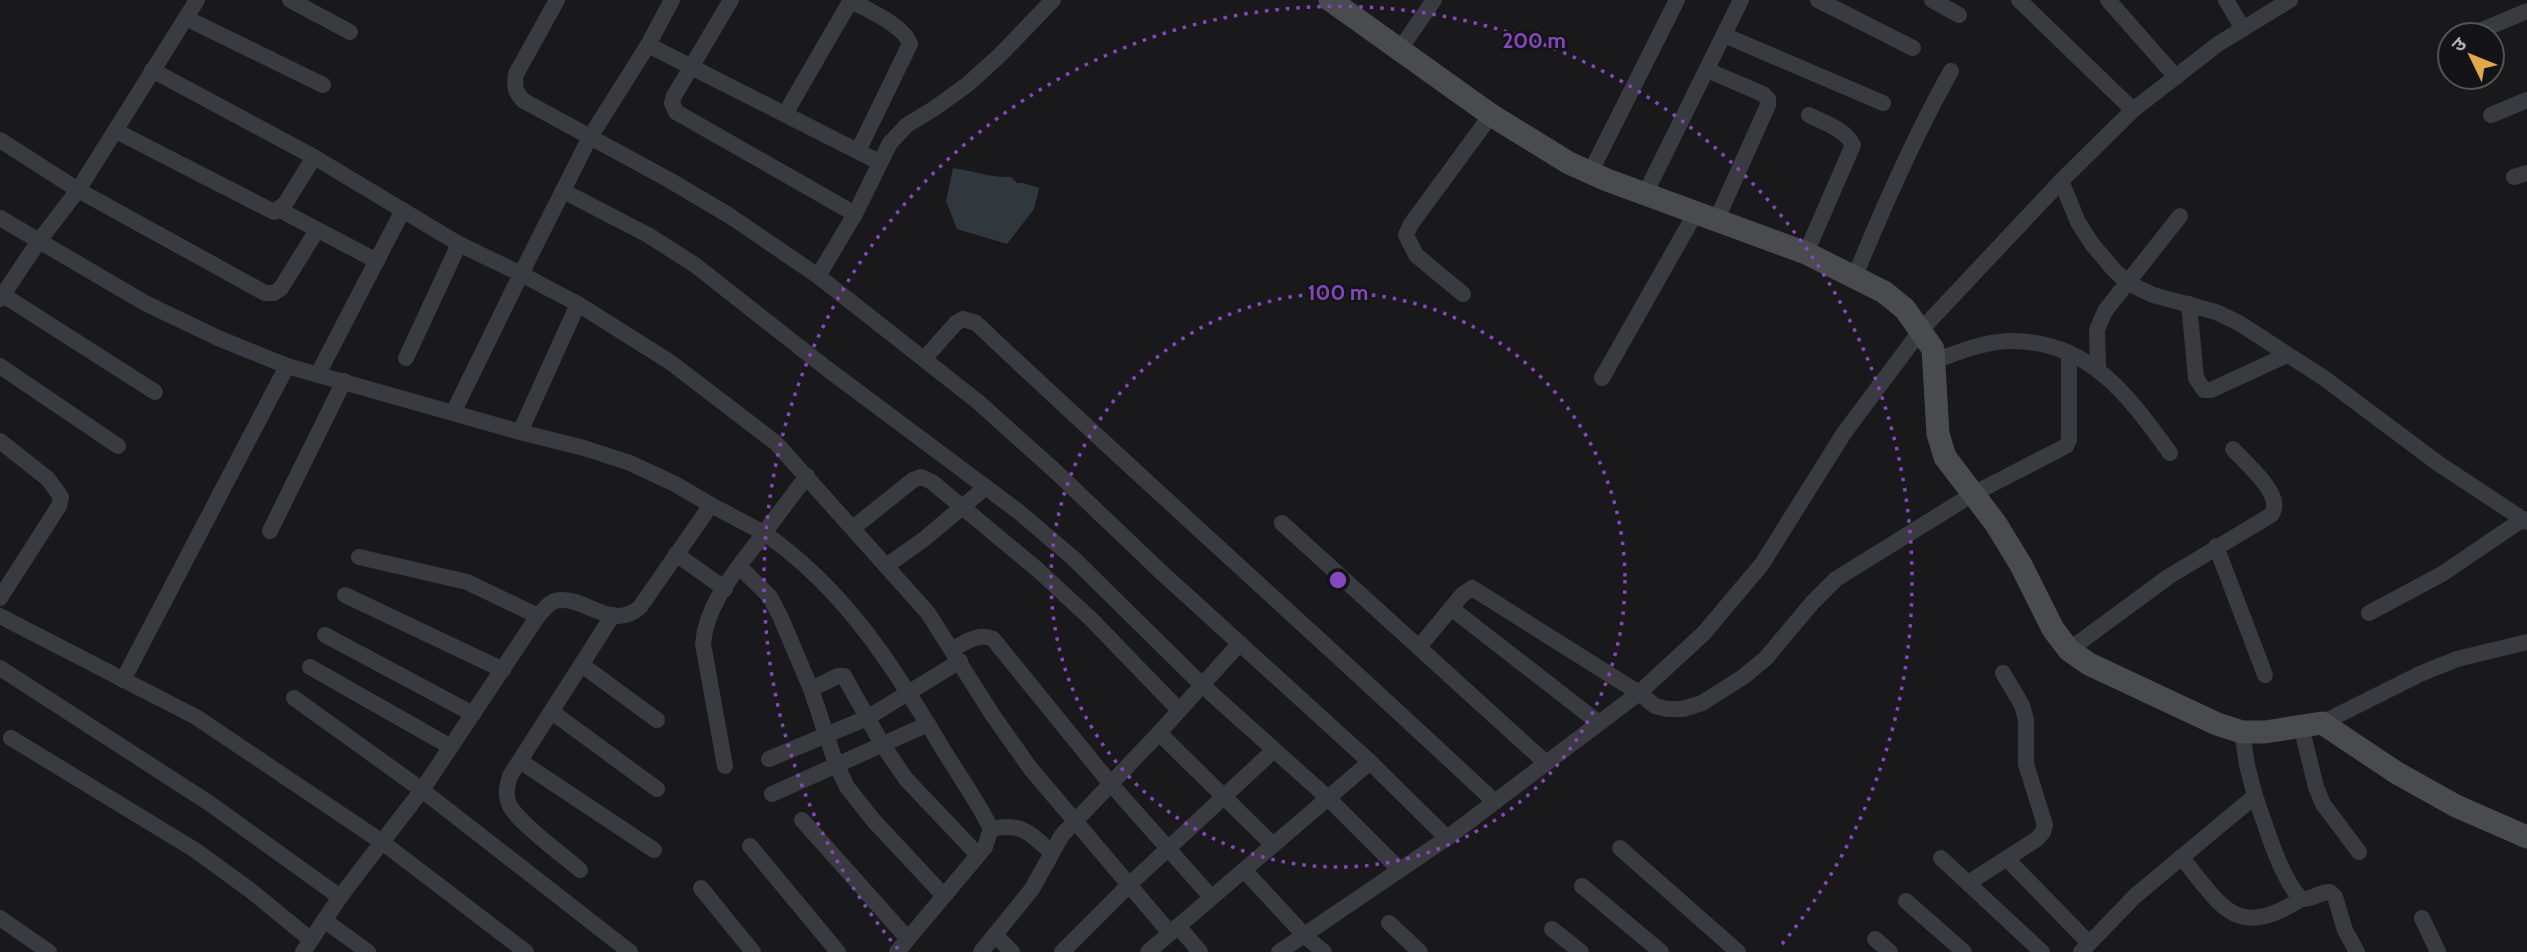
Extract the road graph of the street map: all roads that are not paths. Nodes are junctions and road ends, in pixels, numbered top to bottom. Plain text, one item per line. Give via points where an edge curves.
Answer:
1 (197, 0) edge
2 (290, 0) edge
3 (557, 0) edge
4 (671, 0) edge
5 (731, 0) edge
6 (850, 0) edge
7 (1053, 0) edge
8 (1330, 0) edge
9 (1434, 0) edge
10 (1677, 0) edge
11 (1741, 0) edge
12 (1818, 0) edge
13 (1932, 0) edge
14 (2020, 0) edge
15 (2108, 0) edge
16 (2226, 0) edge
17 (2290, 0) edge
18 (2527, 11) edge
19 (1959, 15) dead end
20 (186, 18) junction
21 (2503, 21) edge
22 (2243, 29) junction
23 (350, 32) dead end
24 (1724, 35) junction
25 (648, 45) junction
26 (1913, 48) dead end
27 (1400, 49) junction
28 (692, 67) junction
29 (152, 70) junction
30 (1707, 70) junction
31 (1951, 71) dead end
32 (2176, 77) junction
33 (323, 85) dead end
34 (2527, 100) edge
35 (1883, 103) dead end
36 (2133, 110) junction
37 (785, 114) junction
38 (1491, 115) junction
39 (1809, 115) dead end
40 (2491, 115) dead end
41 (116, 131) junction
42 (590, 137) junction
43 (0, 140) edge
44 (858, 151) junction
45 (314, 157) junction
46 (879, 162) junction
47 (1590, 173) junction
48 (2061, 181) junction
49 (78, 190) junction
50 (563, 191) junction
51 (1645, 194) junction
52 (280, 210) junction
53 (404, 210) junction
54 (855, 214) junction
55 (2180, 216) dead end
56 (1706, 217) junction
57 (0, 218) edge
58 (317, 230) junction
59 (39, 241) junction
60 (459, 244) junction
61 (1806, 253) junction
62 (377, 261) junction
63 (521, 274) junction
64 (818, 276) junction
65 (1855, 276) junction
66 (2128, 283) junction
67 (1463, 294) dead end
68 (1, 296) edge
69 (578, 304) junction
70 (2189, 304) junction
71 (1929, 345) junction
72 (2069, 353) junction
73 (2287, 355) junction
74 (406, 358) dead end
75 (924, 359) junction
76 (0, 366) edge
77 (288, 366) junction
78 (2098, 370) junction
79 (318, 374) junction
80 (1602, 378) dead end
81 (344, 381) junction
82 (155, 392) dead end
83 (454, 411) junction
84 (520, 432) junction
85 (0, 441) edge
86 (118, 446) dead end
87 (2233, 449) dead end
88 (2170, 453) dead end
89 (807, 476) junction
90 (986, 487) junction
91 (1973, 494) junction
92 (711, 505) junction
93 (963, 506) junction
94 (2525, 521) edge
95 (1282, 523) dead end
96 (853, 528) junction
97 (270, 531) dead end
98 (764, 533) junction
99 (2216, 546) junction
100 (676, 554) junction
101 (359, 557) dead end
102 (887, 566) junction
103 (740, 567) junction
104 (725, 589) junction
105 (2, 590) edge
106 (345, 594) dead end
107 (1451, 608) junction
108 (2369, 613) dead end
109 (613, 615) junction
110 (0, 616) edge
111 (538, 616) junction
112 (325, 635) dead end
113 (2527, 642) edge
114 (1240, 643) junction
115 (1419, 647) junction
116 (2069, 650) junction
117 (956, 655) junction
118 (582, 665) junction
119 (310, 667) dead end
120 (0, 668) edge
121 (503, 670) junction
122 (2003, 673) dead end
123 (2265, 675) dead end
124 (123, 680) junction
125 (1202, 685) junction
126 (811, 689) junction
127 (909, 694) junction
128 (294, 698) dead end
129 (1647, 699) junction
130 (1179, 710) junction
131 (552, 712) junction
132 (473, 714) junction
133 (867, 718) junction
134 (657, 720) dead end
135 (1599, 723) junction
136 (928, 724) junction
137 (2311, 724) junction
138 (2242, 732) junction
139 (1159, 733) junction
140 (827, 736) junction
141 (11, 738) dead end
142 (882, 744) junction
143 (451, 747) junction
144 (1274, 750) junction
145 (769, 759) dead end
146 (520, 761) junction
147 (1370, 762) junction
148 (1546, 763) junction
149 (836, 764) junction
150 (724, 766) dead end
151 (1110, 783) junction
152 (657, 789) dead end
153 (422, 790) junction
154 (772, 794) dead end
155 (1223, 796) junction
156 (2255, 796) junction
157 (1328, 798) junction
158 (1495, 802) junction
159 (802, 820) dead end
160 (1074, 821) junction
161 (991, 830) junction
162 (2527, 837) edge
163 (1447, 838) junction
164 (382, 842) junction
165 (1273, 845) junction
166 (750, 846) dead end
167 (1168, 848) junction
168 (1620, 848) dead end
169 (654, 850) dead end
170 (1051, 852) junction
171 (2360, 852) dead end
172 (978, 855) junction
173 (1941, 858) dead end
174 (2181, 858) junction
175 (2007, 859) junction
176 (580, 870) dead end
177 (1244, 870) junction
178 (1400, 870) junction
179 (1968, 883) junction
180 (1129, 885) junction
181 (1582, 886) dead end
182 (701, 888) dead end
183 (944, 895) junction
184 (340, 897) junction
185 (1211, 897) junction
186 (2301, 899) junction
187 (1906, 901) dead end
188 (2422, 918) dead end
189 (324, 920) junction
190 (1389, 923) dead end
191 (2, 925) edge
192 (1174, 929) junction
193 (1552, 929) dead end
194 (996, 935) junction
195 (1305, 936) junction
196 (908, 939) junction
197 (1875, 939) dead end
198 (307, 946) edge
199 (2085, 947) edge
200 (1322, 951) edge
201 (49, 952) edge
202 (368, 952) edge
203 (526, 952) edge
204 (630, 952) edge
205 (753, 952) edge
206 (838, 952) edge
207 (897, 952) edge
208 (981, 952) edge
209 (1012, 952) edge
210 (1062, 952) edge
211 (1148, 952) edge
212 (1200, 952) edge
213 (1279, 952) edge
214 (1420, 952) edge
215 (1581, 952) edge
216 (1661, 952) edge
217 (1738, 952) edge
218 (1890, 952) edge
219 (1964, 952) edge
220 (2042, 952) edge
221 (2357, 952) edge
222 (2438, 952) edge

1 - 20 street
2 - 23 street
3 - 42 street via 514,86 524,101
4 - 25 street
5 - 28 street
6 - 37 street
6 - 44 street via 900,29 910,44
7 - 46 street via 968,84 907,125
8 - 27 street
9 - 27 street
10 - 47 street
11 - 24 street
12 - 26 street
13 - 19 street
14 - 36 street
15 - 32 street
16 - 22 street
17 - 22 street
18 - 21 street
20 - 29 street
20 - 33 street
22 - 32 street
24 - 30 street
24 - 35 street
25 - 28 street
25 - 42 street
27 - 38 street
28 - 37 street
28 - 54 street via 674,96 676,112
29 - 41 street
29 - 45 street
30 - 51 street
30 - 56 street via 1763,94 1768,105
31 - 65 street via 1899,170
32 - 36 street
34 - 40 street
36 - 48 street
37 - 44 street
38 - 47 street
38 - 67 street via 1406,235 1416,255
39 - 61 street via 1839,130 1853,145
41 - 49 street
41 - 52 street via 267,210
42 - 50 street
42 - 64 street via 730,216
43 - 49 street
44 - 46 street
45 - 52 street
45 - 53 street
46 - 54 street
47 - 51 street
48 - 66 street via 2092,244
48 - 71 street
49 - 58 street via 265,293 281,288
49 - 59 street
50 - 63 street
50 - 90 street via 695,265
51 - 56 street
52 - 58 street
53 - 60 street
53 - 62 street
54 - 64 street
55 - 66 street
56 - 61 street
56 - 80 street
57 - 59 street
58 - 62 street
59 - 68 street
59 - 77 street via 145,303
60 - 63 street
60 - 74 street
61 - 65 street
62 - 79 street
63 - 69 street
63 - 83 street
64 - 75 street
65 - 71 street via 1905,309
66 - 70 street
66 - 78 street via 2105,311 2097,330
68 - 82 street
69 - 84 street
69 - 89 street via 670,362 776,443
70 - 73 street via 2239,323
70 - 73 street via 2196,378 2204,390
71 - 72 street via 2007,341 2037,343
71 - 91 street via 1938,434 1945,457
71 - 129 street via 1844,433 1762,564
72 - 78 street
72 - 91 street via 2066,446
73 - 94 street
75 - 114 street via 1053,468
75 - 158 street via 956,323 963,319 976,323
76 - 86 street
77 - 79 street
77 - 124 street
78 - 88 street via 2123,390
79 - 81 street
81 - 83 street
81 - 97 street
83 - 84 street
84 - 92 street via 630,463
85 - 105 street via 48,479 61,497
87 - 99 street via 2272,492 2275,509
89 - 96 street
89 - 98 street
90 - 93 street
90 - 125 street via 1073,558
91 - 116 street via 1996,524
91 - 129 street via 1836,579 1766,658 1702,703 1683,709
92 - 98 street
92 - 100 street
93 - 96 street via 921,477
93 - 102 street
93 - 130 street via 1093,620
94 - 108 street
95 - 115 street
96 - 102 street
98 - 103 street
98 - 127 street via 825,583
99 - 116 street
99 - 123 street
100 - 104 street
100 - 109 street via 640,607 631,615
101 - 111 street via 467,582
102 - 117 street via 928,613
103 - 104 street
103 - 126 street via 770,597
104 - 150 street via 704,627 703,644
106 - 121 street
107 - 115 street
107 - 129 street via 1466,590 1478,589
107 - 135 street
109 - 111 street via 556,600
109 - 118 street
110 - 124 street
111 - 121 street
112 - 132 street
113 - 137 street via 2457,659
114 - 125 street
114 - 147 street
115 - 148 street
116 - 138 street via 2089,664
117 - 127 street
117 - 151 street via 979,636 993,639
117 - 160 street via 992,714
118 - 131 street
118 - 134 street
119 - 143 street
120 - 184 street via 209,803
121 - 132 street
122 - 175 street via 2022,705 2026,764 2045,825 2037,839
124 - 164 street via 196,717
125 - 130 street
125 - 144 street
126 - 133 street via 844,676
126 - 140 street
127 - 133 street
127 - 136 street
128 - 153 street
129 - 135 street
130 - 139 street
131 - 146 street
131 - 152 street
132 - 143 street
133 - 140 street
133 - 142 street
135 - 148 street
136 - 142 street
136 - 161 street
137 - 138 street
137 - 162 street via 2456,806
137 - 171 street via 2316,787 2336,824
138 - 156 street
139 - 151 street
139 - 155 street
140 - 145 street
140 - 149 street
141 - 198 street via 195,850 250,890
142 - 149 street
142 - 172 street via 906,779
143 - 153 street
144 - 155 street
144 - 157 street
146 - 169 street
146 - 176 street via 506,792 510,806
147 - 157 street
147 - 163 street
148 - 158 street
149 - 154 street
149 - 183 street via 859,806
151 - 160 street
151 - 167 street
153 - 164 street
153 - 204 street
155 - 165 street
155 - 167 street
156 - 174 street
156 - 186 street via 2275,852
157 - 165 street
157 - 178 street
158 - 163 street
159 - 196 street
160 - 170 street
160 - 180 street
161 - 170 street via 1016,826
161 - 172 street
163 - 178 street
164 - 184 street
164 - 203 street
165 - 177 street
166 - 206 street
167 - 180 street
167 - 185 street
168 - 217 street
170 - 194 street via 1032,889
172 - 183 street
173 - 179 street
174 - 186 street via 2219,902 2244,918 2263,919
174 - 199 street via 2134,896
175 - 179 street
175 - 199 street
177 - 185 street
177 - 195 street
178 - 195 street
179 - 220 street
180 - 192 street
180 - 210 street
181 - 216 street
182 - 205 street
183 - 196 street
184 - 189 street
185 - 192 street
186 - 221 street via 2330,892
187 - 219 street
188 - 222 street
189 - 198 street
189 - 202 street
190 - 214 street
191 - 201 street
192 - 211 street
192 - 212 street
193 - 215 street
194 - 208 street
194 - 209 street
195 - 200 street
195 - 213 street
196 - 207 street
197 - 218 street

